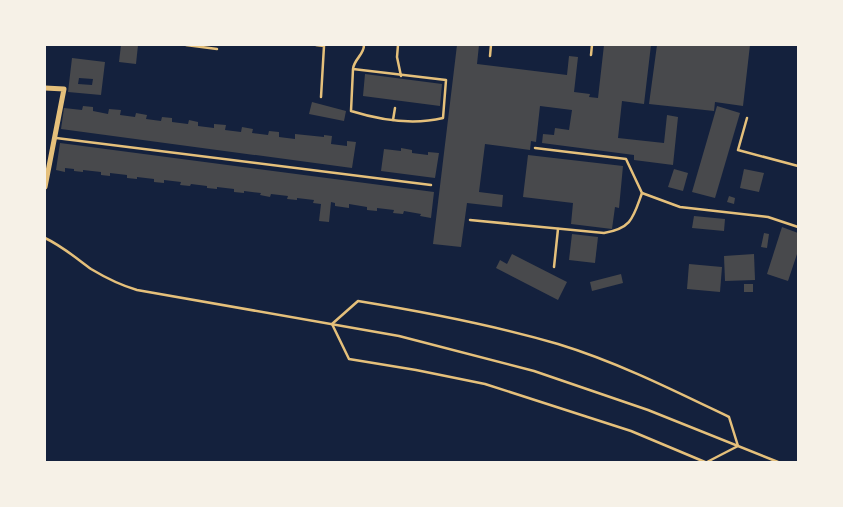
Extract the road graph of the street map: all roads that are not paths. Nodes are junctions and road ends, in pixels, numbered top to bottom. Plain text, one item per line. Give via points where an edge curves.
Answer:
1 (186, 45) edge
2 (316, 45) edge
3 (364, 45) edge
4 (398, 45) edge
5 (492, 45) edge
6 (592, 45) edge
7 (217, 49) dead end
8 (591, 55) dead end
9 (490, 56) dead end
10 (353, 68) junction
11 (402, 76) junction
12 (45, 88) edge
13 (321, 98) dead end
14 (395, 108) dead end
15 (747, 118) dead end
16 (393, 120) junction
17 (54, 138) junction
18 (535, 148) dead end
19 (798, 166) edge
20 (431, 185) dead end
21 (45, 186) edge
22 (642, 193) junction
23 (470, 220) dead end
24 (798, 227) edge
25 (558, 229) junction
26 (45, 238) edge
27 (554, 267) dead end
28 (332, 324) junction
29 (738, 446) junction
30 (706, 462) edge
31 (778, 462) edge

1 - 7 lane
2 - 13 lane via 324,46
3 - 10 lane via 364,51
4 - 11 lane via 397,57
5 - 9 lane
6 - 8 lane
10 - 11 lane
10 - 16 lane via 351,111
11 - 16 lane via 446,80 443,118 431,122
12 - 17 street via 64,89
14 - 16 lane
15 - 19 lane via 738,150
17 - 20 lane
17 - 21 street
18 - 22 lane via 626,159
22 - 24 lane via 680,207 768,217
22 - 25 lane via 630,222 617,230 604,233
23 - 25 lane
25 - 27 lane
26 - 28 lane via 120,285
28 - 29 lane via 398,336 534,371 648,410
28 - 29 lane via 358,301 453,318 558,344 650,378 729,417
28 - 30 lane via 349,358 485,384 631,431
29 - 30 lane
29 - 31 lane

